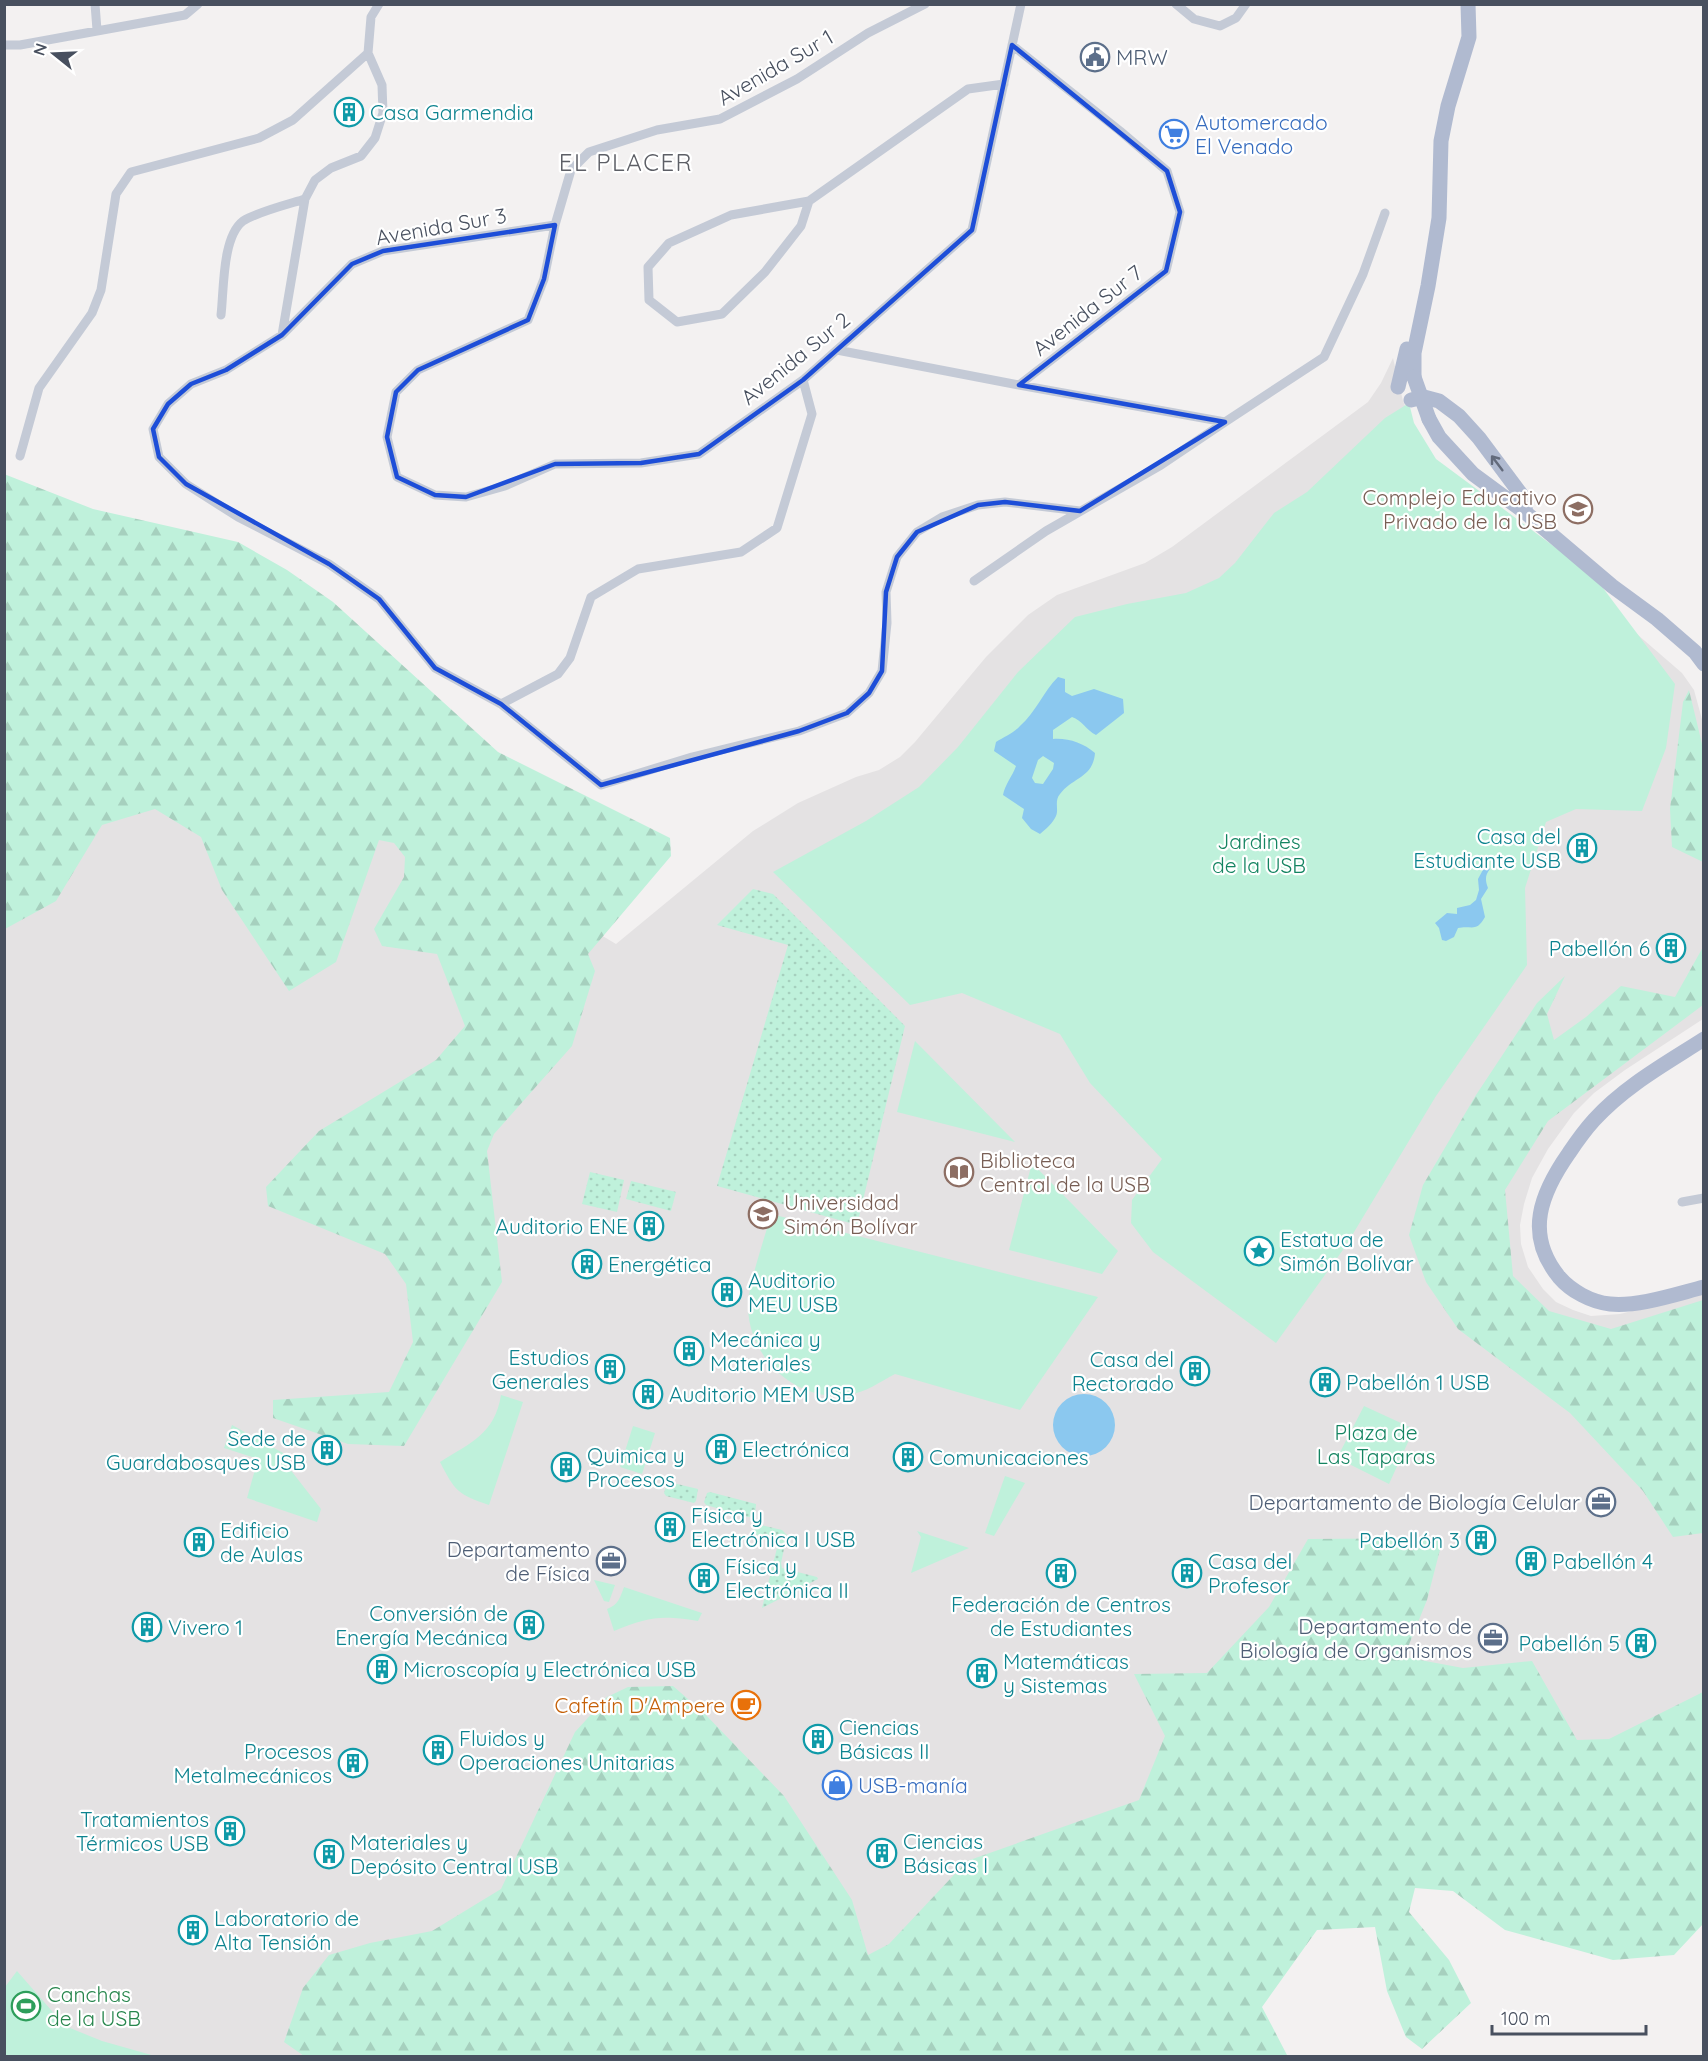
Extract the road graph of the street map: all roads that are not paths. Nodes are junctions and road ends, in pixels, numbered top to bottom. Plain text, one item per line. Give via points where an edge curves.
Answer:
1 (95, 4) edge
2 (198, 4) edge
3 (379, 4) edge
4 (925, 4) edge
5 (1022, 4) edge
6 (1176, 4) edge
7 (1246, 4) edge
8 (1468, 4) edge
9 (98, 30) junction
10 (4, 45) edge
11 (1012, 45) junction
12 (368, 53) junction
13 (1004, 84) junction
14 (305, 199) junction
15 (808, 201) junction
16 (1385, 213) dead end
17 (555, 225) junction
18 (1421, 313) junction
19 (221, 315) dead end
20 (282, 335) junction
21 (837, 350) junction
22 (803, 380) junction
23 (1018, 386) junction
24 (1398, 387) dead end
25 (1411, 400) dead end
26 (1225, 422) junction
27 (21, 456) dead end
28 (397, 477) joint
29 (1080, 512) junction
30 (1526, 513) junction
31 (974, 581) dead end
32 (1704, 664) edge
33 (501, 704) junction
34 (1704, 1039) edge
35 (1704, 1198) edge
36 (1682, 1202) dead end
37 (1704, 1287) edge

1 - 9 street
2 - 9 street via 185,15
3 - 12 street via 371,17
4 - 17 street, Avenida Sur 1 via 720,119 657,130 589,152 571,170
5 - 11 street, Avenida Sur 2
6 - 7 street via 1194,19 1220,26 1236,18
8 - 18 main road via 1469,37 1441,141 1438,218
9 - 10 street
11 - 13 street, Avenida Sur 2
11 - 23 street, Avenida Sur 7 via 1167,171 1180,212 1166,271
12 - 14 street via 382,85 383,113 375,138 361,156 315,180
12 - 27 street via 293,120 259,138 131,172 116,194 101,290 92,312 39,388
13 - 15 street via 968,88
13 - 21 street, Avenida Sur 2 via 972,230
14 - 19 street via 245,220 235,228 229,242
14 - 20 street
15 - 15 street via 731,215 669,243 648,267 649,300 677,322 722,314 765,272 801,226
16 - 26 street via 1363,274 1324,357
17 - 20 street, Avenida Sur 3 via 383,251 352,264
17 - 28 street, Avenida Sur 1 via 544,279 528,320 418,370 396,392 387,437
18 - 24 main road
18 - 30 main road, bridge via 1413,353 1414,377 1428,419 1473,474
20 - 33 street, Avenida Sur 3 via 226,370 190,384 168,404 153,429 159,457 186,484 337,570 379,599 435,668
21 - 22 street, Avenida Sur 2
21 - 23 street
22 - 28 street, Avenida Sur 2 via 699,454 641,463 555,464 505,486 466,497 435,495
22 - 33 street via 812,414 777,528 741,552 638,568 591,597 570,658 558,674
23 - 26 street
30 -> 25 main road via 1522,497 1459,416 1439,402
26 - 29 street
29 - 31 street
29 - 33 street, Avenida Sur 3 via 1005,502 978,505 942,517 917,532 897,558 886,592 882,671 869,693 847,713 799,731 692,757 601,785
30 - 32 main road via 1666,626
34 - 37 main road via 1617,1097 1593,1121 1549,1185 1541,1207 1539,1236 1546,1258 1561,1279 1588,1298 1624,1305
35 - 36 street

